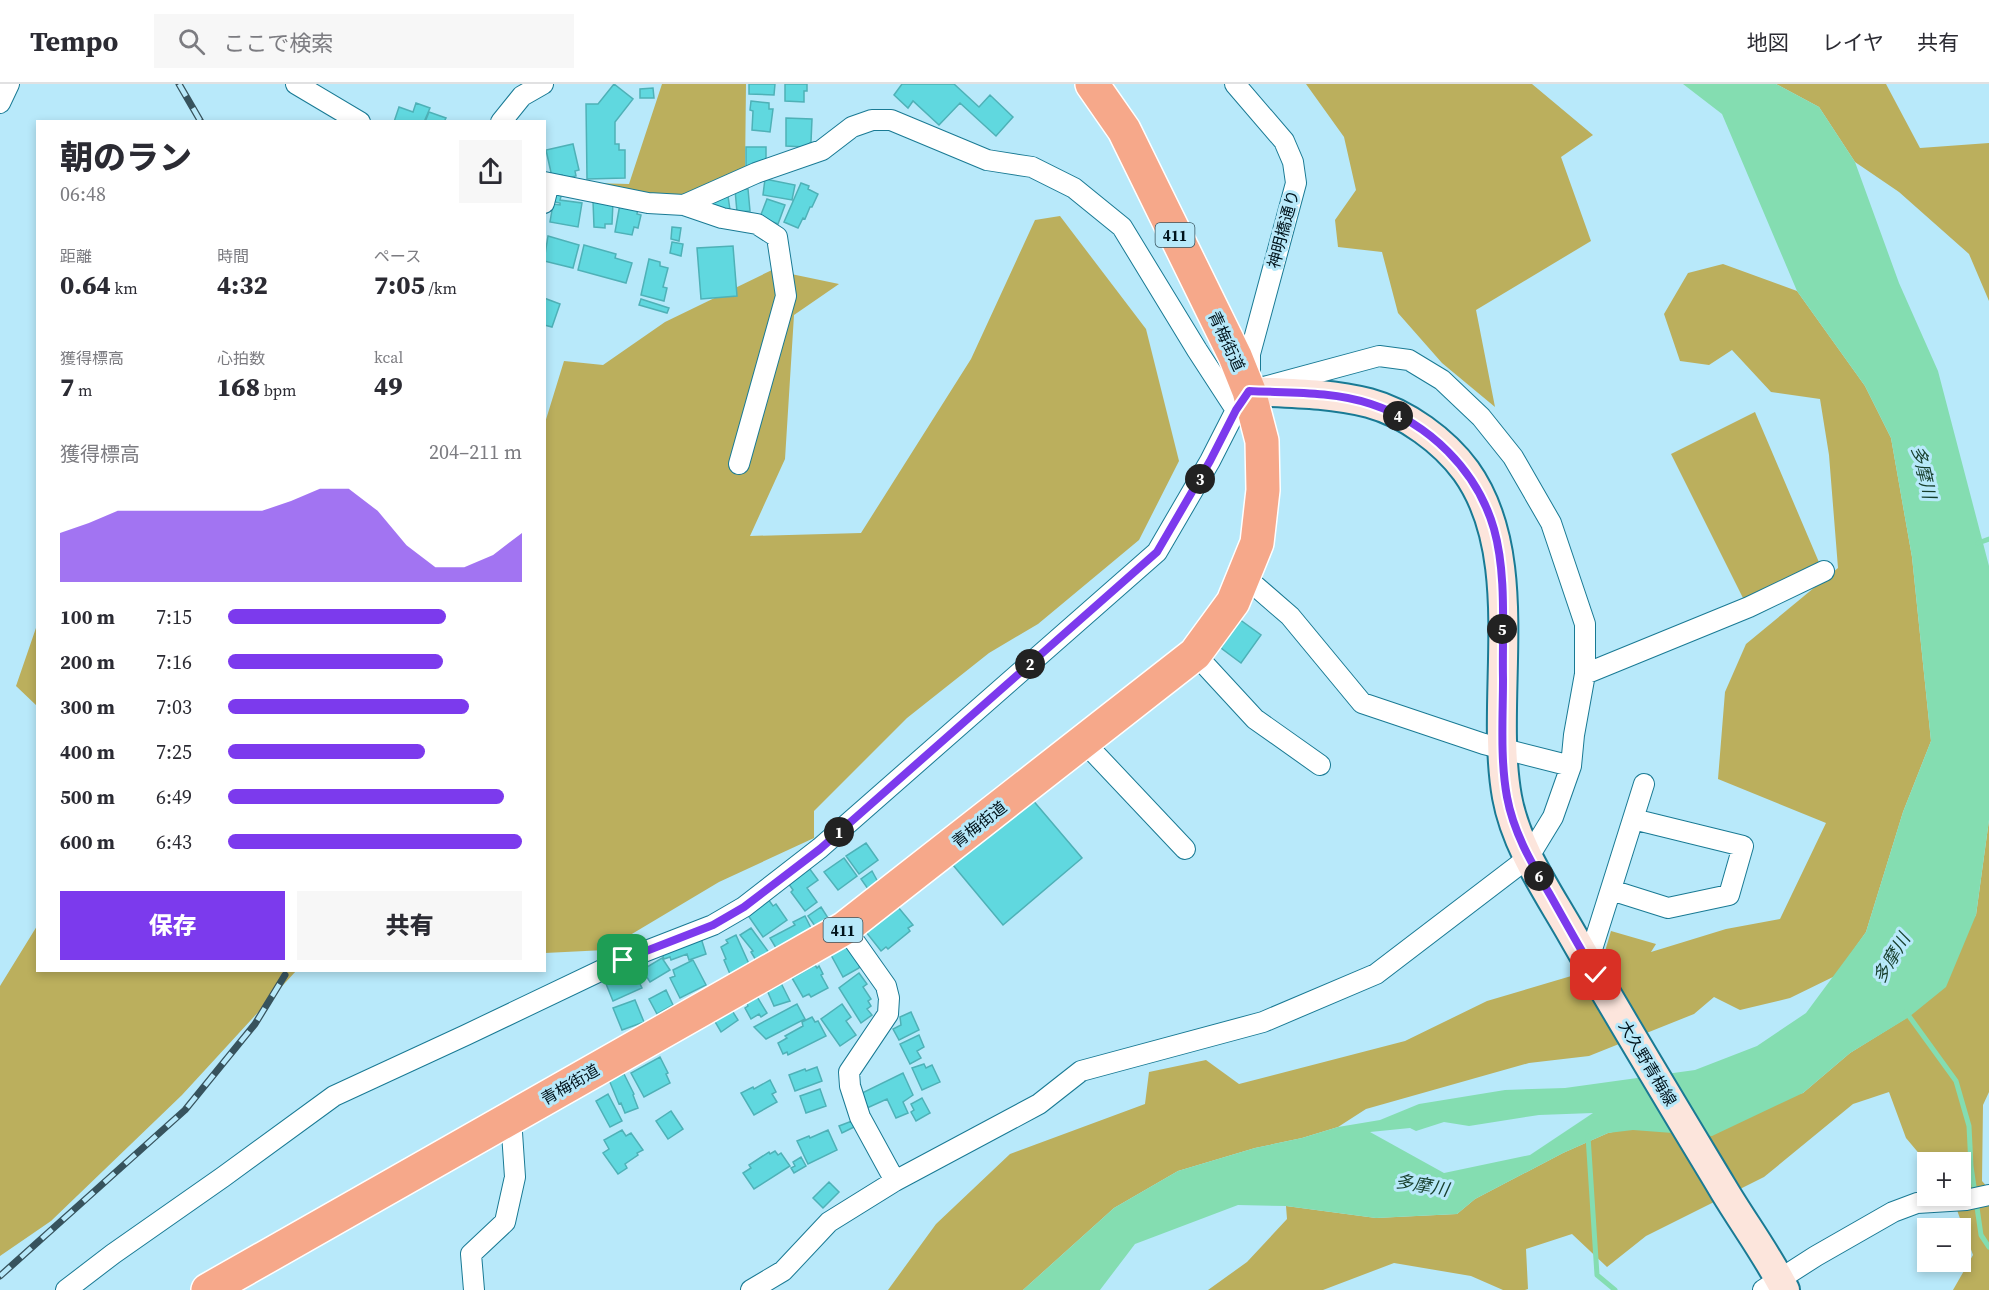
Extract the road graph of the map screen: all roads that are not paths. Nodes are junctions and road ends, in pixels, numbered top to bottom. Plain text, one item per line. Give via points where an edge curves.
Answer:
1 (9, 84) edge
2 (296, 84) edge
3 (543, 84) edge
4 (1092, 84) edge
5 (1235, 84) edge
6 (0, 103) edge
7 (357, 120) edge
8 (503, 120) edge
9 (547, 183) edge
10 (684, 205) junction
11 (1243, 401) junction
12 (739, 464) dead end
13 (1824, 571) dead end
14 (1245, 577) junction
15 (1195, 654) junction
16 (1585, 674) junction
17 (1084, 742) junction
18 (1503, 749) junction
19 (1320, 765) dead end
20 (1571, 766) junction
21 (1644, 784) dead end
22 (1633, 819) junction
23 (1185, 849) dead end
24 (1528, 858) junction
25 (1611, 890) junction
26 (845, 928) junction
27 (1592, 968) junction
28 (511, 1118) junction
29 (895, 1181) junction
30 (1989, 1195) edge
31 (1776, 1287) edge
32 (66, 1290) edge
33 (208, 1290) edge
34 (474, 1290) edge
35 (751, 1290) edge

1 - 6 street
2 - 7 street
3 - 8 street via 522,96
4 - 11 highway, 青梅街道 / 411 via 1124,130 1235,357
5 - 11 street, 神明橋通り via 1284,141 1296,183 1250,354
9 - 10 street via 648,203
10 - 11 street via 756,173 822,150 852,127 872,120 891,120 987,160 1032,167 1074,188 1122,227 1197,350
10 - 12 street via 757,225 777,237 786,296
11 - 14 highway, 青梅街道 / 411 via 1262,441 1263,490 1257,543
11 - 16 street via 1379,357 1410,360 1442,380 1481,417 1513,457 1551,523 1585,624
11 - 18 main road, 大久野青梅線 via 1333,396 1371,404 1408,420 1440,443 1466,471 1494,529 1502,577
11 - 32 street via 1157,552 820,849 754,900 713,925 623,960 334,1096
13 - 16 street via 1749,607
14 - 15 highway, 青梅街道 / 411 via 1233,602
14 - 18 street via 1290,616 1362,703
15 - 17 highway, 青梅街道 / 411
15 - 19 street via 1255,719
16 - 20 street
17 - 23 street
17 - 26 highway, 青梅街道 / 411
18 - 20 street
18 - 24 main road, 大久野青梅線 via 1515,831
20 - 24 street via 1553,817
21 - 22 street
22 - 25 street
22 - 25 street via 1743,846 1729,895 1668,908
24 - 27 main road, 大久野青梅線
24 - 29 street via 1376,974 1263,1022 1082,1071 1039,1104
25 - 27 street
26 - 28 highway, 青梅街道 / 411
26 - 29 street via 886,986 889,998 888,1014 849,1072 860,1117
27 - 31 main road, 大久野青梅線
28 - 33 highway, 青梅街道 / 411
28 - 34 street via 515,1177 505,1222 471,1254
29 - 35 street via 829,1222 783,1271
30 - 31 street via 1917,1203 1893,1212 1816,1256

